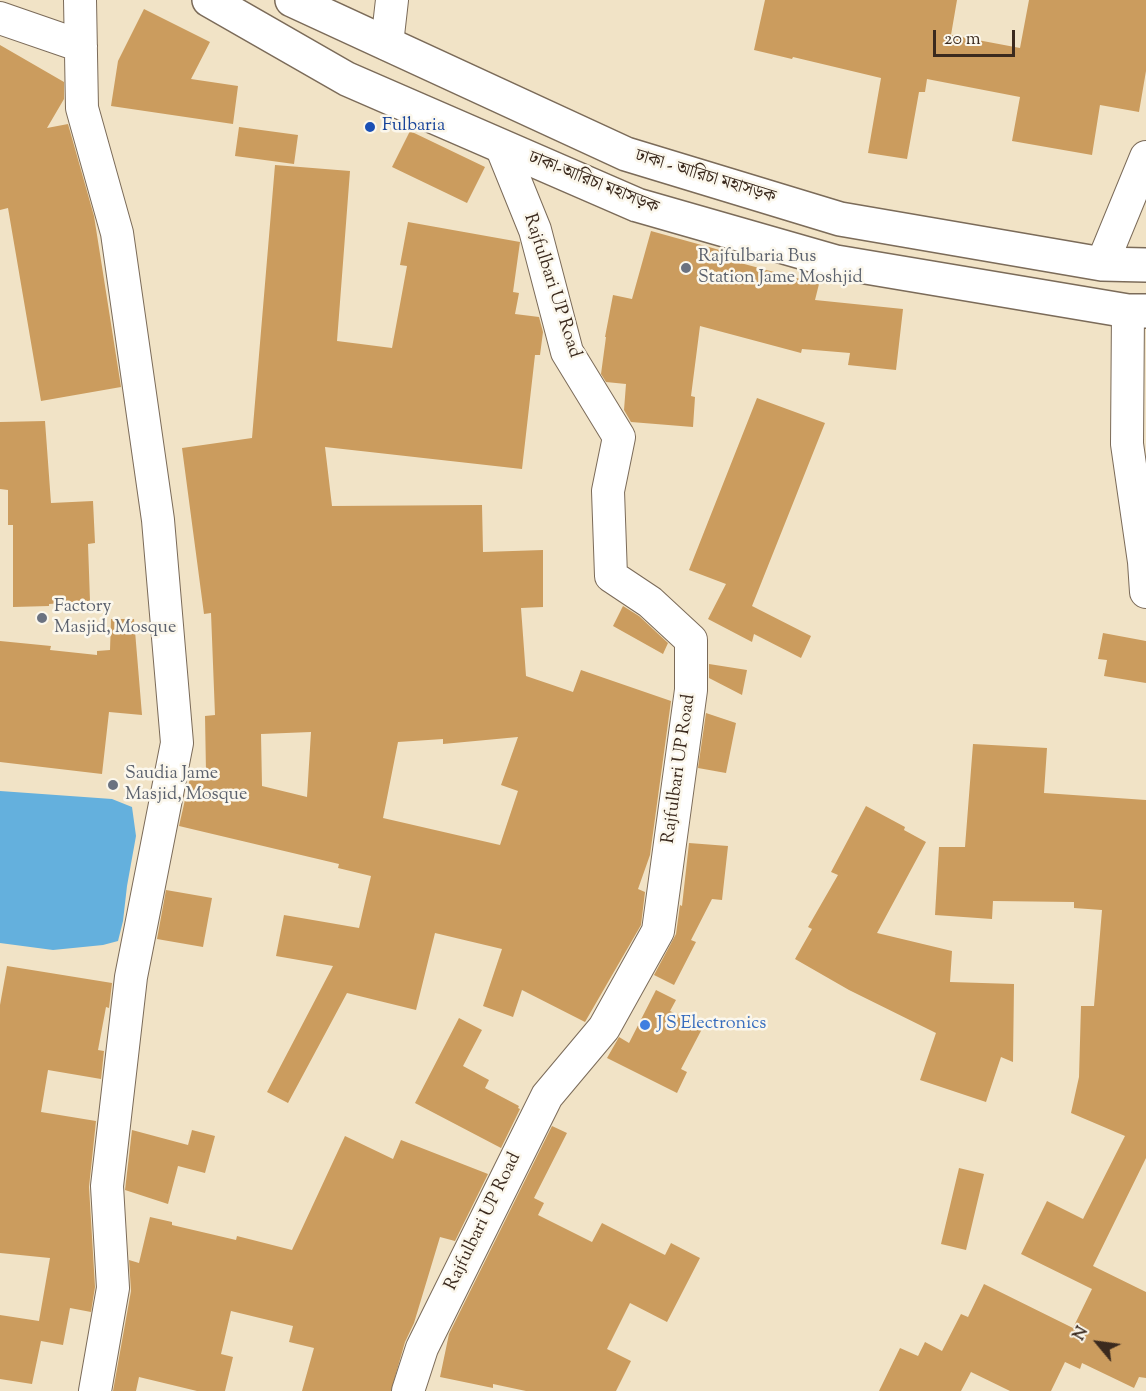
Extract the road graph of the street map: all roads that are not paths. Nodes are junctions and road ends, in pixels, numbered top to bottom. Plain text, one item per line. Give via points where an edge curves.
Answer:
1 (80, 0) edge
2 (210, 0) edge
3 (292, 0) edge
4 (392, 0) edge
5 (0, 18) edge
6 (387, 44) junction
7 (81, 46) junction
8 (501, 146) junction
9 (1146, 157) edge
10 (1102, 264) junction
11 (1146, 265) edge
12 (1137, 311) edge
13 (1146, 592) edge
14 (95, 1391) edge
15 (408, 1391) edge

1 - 7 street
2 - 8 highway, ঢাকা-আরিচা মহাসড়ক via 347,79
3 - 6 highway, ঢাকা - আরিচা মহাসড়ক
4 - 6 street
5 - 7 street
6 - 10 highway, ঢাকা - আরিচা মহাসড়ক via 626,154 840,219
7 - 14 street via 82,108 117,233 158,520 177,743 131,977 107,1186 113,1288
8 - 12 highway, ঢাকা-আরিচা মহাসড়ক via 637,205 836,262
8 - 15 street, Rajfulbari UP Road via 535,230 567,352 619,437 609,491 611,576 650,602 691,639 691,690 658,931 604,1028 547,1096 422,1348
9 - 10 street
10 - 11 highway, ঢাকা - আরিচা মহাসড়ক
12 - 13 street via 1127,444

